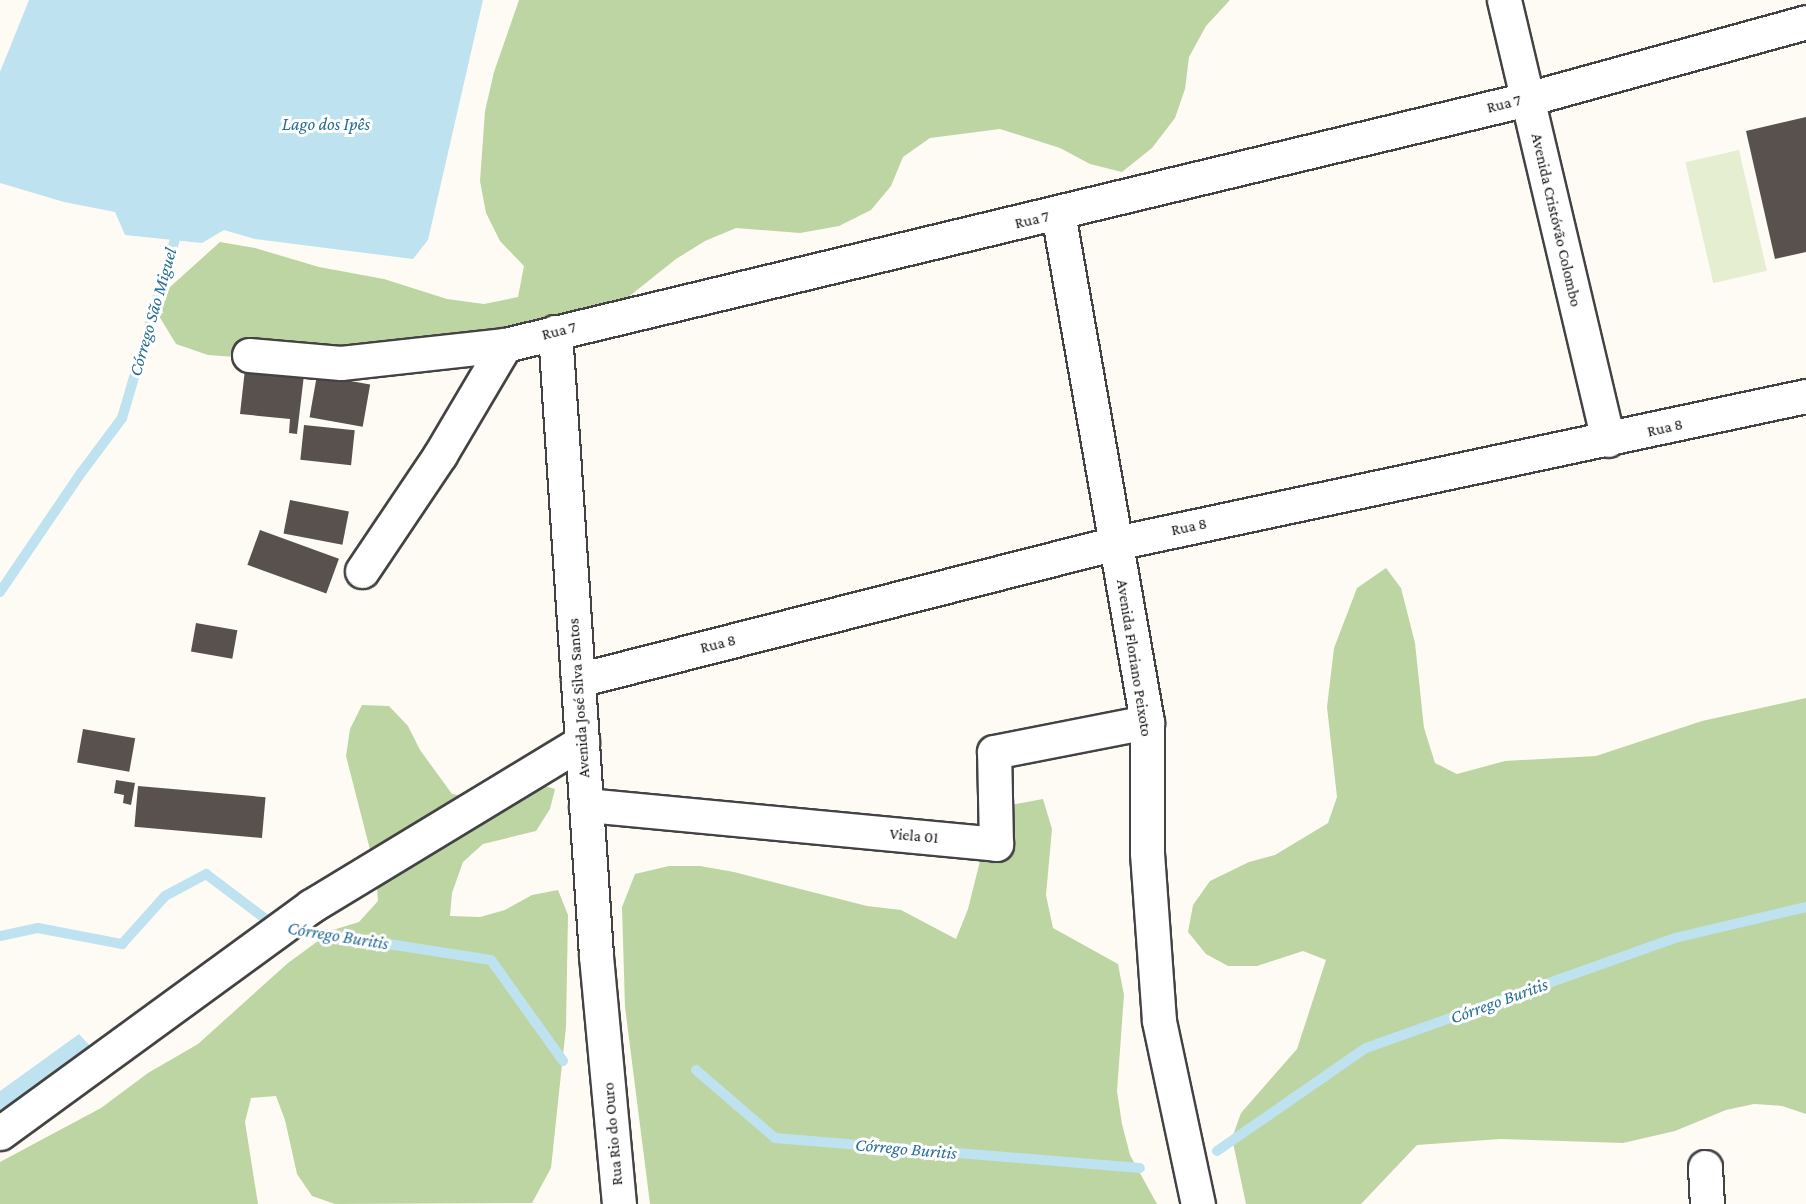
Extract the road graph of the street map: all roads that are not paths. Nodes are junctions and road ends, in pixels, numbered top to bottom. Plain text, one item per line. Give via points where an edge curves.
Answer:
1 (1504, 0) edge
2 (1806, 22) edge
3 (1527, 99) junction
4 (1058, 213) junction
5 (555, 332) junction
6 (506, 345) junction
7 (249, 355) dead end
8 (1806, 396) edge
9 (1608, 440) junction
10 (1116, 543) junction
11 (362, 571) dead end
12 (578, 680) junction
13 (1147, 722) junction
14 (582, 741) junction
15 (586, 805) junction
16 (606, 1064) joint
17 (0, 1133) edge
18 (1705, 1167) dead end
19 (1196, 1190) edge
20 (619, 1204) edge
21 (1707, 1204) edge

1 - 3 street, Avenida Cristóvão Colombo
2 - 3 street, Rua 7
3 - 4 street, Rua 7
3 - 9 street, Avenida Cristóvão Colombo
4 - 5 street, Rua 7
4 - 10 street, Avenida Floriano Peixoto
5 - 6 street, Rua 7
5 - 12 street, Avenida José Silva Santos
6 - 7 street, Rua 7 via 341,363
6 - 11 street via 440,455
8 - 9 street, Rua 8
9 - 10 street, Rua 8
10 - 12 street, Rua 8
10 - 13 street, Avenida Floriano Peixoto
12 - 14 street, Avenida José Silva Santos
13 - 15 street, Viela 01 via 994,753 996,844
13 - 19 street, Avenida Floriano Peixoto via 1147,853 1159,1021
14 - 15 street, Avenida José Silva Santos
14 - 17 street via 311,906
15 - 16 street, Avenida José Silva Santos
16 - 20 street, Rua Rio do Ouro
18 - 21 street

